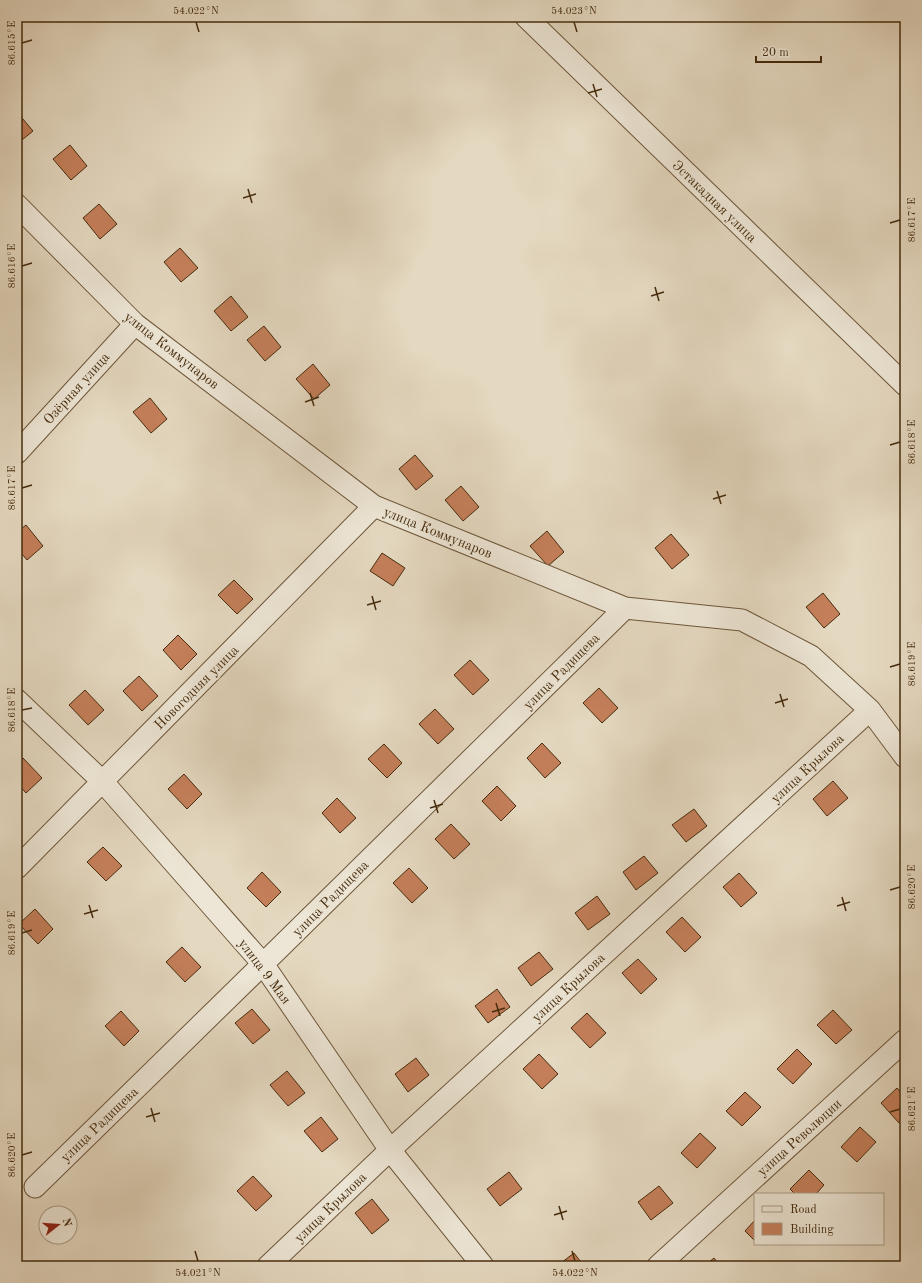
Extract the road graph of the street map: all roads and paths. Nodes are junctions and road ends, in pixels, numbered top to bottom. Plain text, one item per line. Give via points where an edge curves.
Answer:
1 (526, 17) edge
2 (17, 205) edge
3 (135, 324) junction
4 (905, 385) edge
5 (17, 453) edge
6 (374, 506) junction
7 (624, 608) junction
8 (17, 700) edge
9 (870, 710) junction
10 (905, 757) edge
11 (103, 782) junction
12 (17, 868) edge
13 (263, 964) junction
14 (905, 1040) edge
15 (390, 1150) junction
16 (35, 1187) dead end
17 (268, 1266) edge
18 (483, 1266) edge
19 (658, 1266) edge

1 - 4 street, Эстакадная улица
2 - 3 street, улица Коммунаров
3 - 5 street, Озёрная улица
3 - 6 street, улица Коммунаров
6 - 7 street, улица Коммунаров
6 - 11 street, Новогодняя улица
7 - 9 street, улица Коммунаров via 742,620 811,656
7 - 13 street, улица Радищева
8 - 11 street, улица 9 Мая
9 - 10 street, улица Коммунаров
9 - 15 street, улица Крылова
11 - 12 street, Новогодняя улица
11 - 13 street, улица 9 Мая
13 - 15 street, улица 9 Мая
13 - 16 street, улица Радищева
14 - 19 street, улица Революции
15 - 17 street, улица Крылова
15 - 18 street, улица 9 Мая

